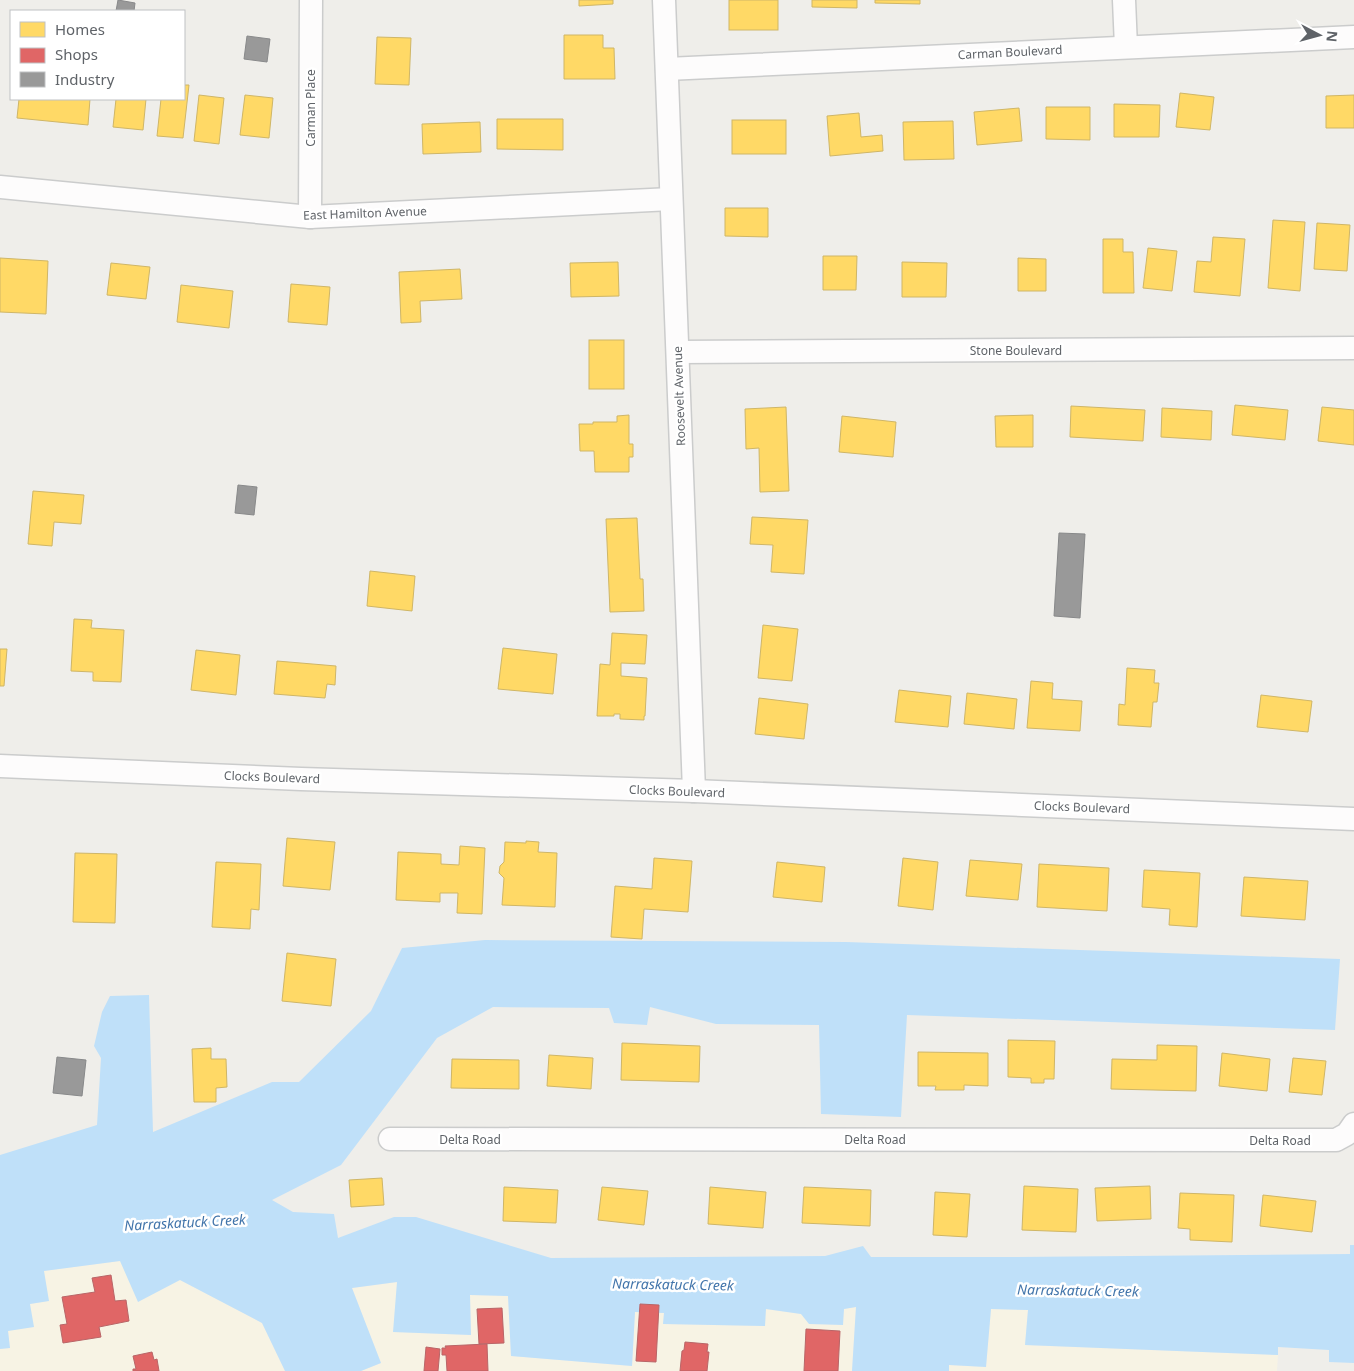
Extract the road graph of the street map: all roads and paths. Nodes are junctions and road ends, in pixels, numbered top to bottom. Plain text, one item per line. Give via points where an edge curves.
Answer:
1 (311, 0) edge
2 (664, 0) edge
3 (1124, 0) edge
4 (1354, 37) edge
5 (1126, 47) junction
6 (667, 69) junction
7 (0, 187) edge
8 (671, 199) junction
9 (310, 217) junction
10 (1354, 348) edge
11 (678, 352) junction
12 (0, 766) edge
13 (694, 791) junction
14 (1354, 819) edge
15 (1354, 1124) edge
16 (390, 1139) dead end

1 - 9 street, Carman Place
2 - 6 street, Roosevelt Avenue
3 - 5 street
4 - 5 street, Carman Boulevard
5 - 6 street, Carman Boulevard
6 - 8 street, Roosevelt Avenue
7 - 9 street, East Hamilton Avenue
8 - 9 street, East Hamilton Avenue
8 - 11 street, Roosevelt Avenue
10 - 11 street, Stone Boulevard
11 - 13 street, Roosevelt Avenue
12 - 13 street, Clocks Boulevard
13 - 14 street, Clocks Boulevard
15 - 16 street, Delta Road via 1336,1140

